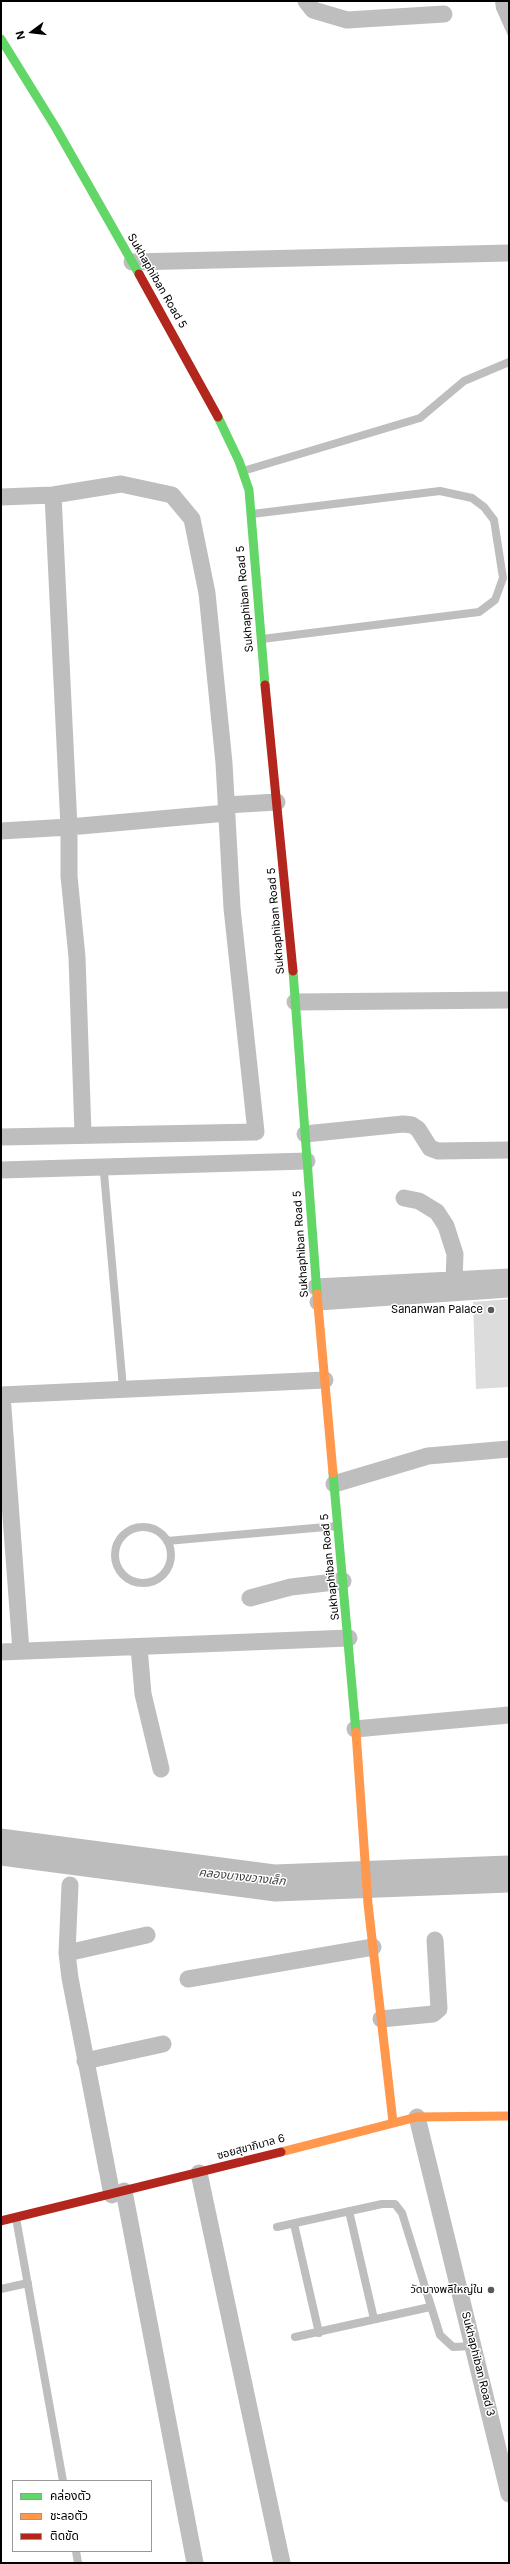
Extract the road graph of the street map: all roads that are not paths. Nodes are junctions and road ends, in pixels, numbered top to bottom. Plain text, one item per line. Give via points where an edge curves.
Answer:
1 (306, 1) edge
2 (444, 14) dead end
3 (1, 39) edge
4 (509, 253) edge
5 (132, 262) junction
6 (509, 362) edge
7 (242, 471) junction
8 (52, 495) junction
9 (1, 497) edge
10 (250, 514) junction
11 (505, 565) edge
12 (261, 639) junction
13 (277, 802) junction
14 (227, 809) junction
15 (69, 827) junction
16 (1, 831) edge
17 (509, 1000) edge
18 (295, 1002) junction
19 (83, 1134) junction
20 (305, 1134) junction
21 (1, 1136) edge
22 (509, 1150) edge
23 (307, 1161) junction
24 (1, 1170) edge
25 (104, 1173) dead end
26 (404, 1198) dead end
27 (509, 1277) edge
28 (454, 1280) junction
29 (509, 1289) edge
30 (317, 1295) junction
31 (325, 1380) junction
32 (123, 1388) junction
33 (1, 1395) edge
34 (509, 1449) edge
35 (334, 1484) junction
36 (338, 1526) junction
37 (167, 1541) junction
38 (343, 1581) junction
39 (250, 1598) dead end
40 (348, 1638) junction
41 (138, 1646) junction
42 (21, 1651) junction
43 (1, 1652) edge
44 (509, 1715) edge
45 (355, 1729) junction
46 (162, 1769) dead end
47 (70, 1885) dead end
48 (147, 1935) dead end
49 (435, 1940) dead end
50 (373, 1947) junction
51 (67, 1953) junction
52 (188, 1979) dead end
53 (381, 2019) junction
54 (164, 2044) dead end
55 (85, 2061) junction
56 (509, 2116) edge
57 (417, 2117) junction
58 (393, 2122) junction
59 (199, 2173) junction
60 (118, 2193) junction
61 (349, 2211) junction
62 (16, 2217) junction
63 (1, 2221) edge
64 (294, 2224) junction
65 (277, 2228) dead end
66 (28, 2283) junction
67 (1, 2289) edge
68 (430, 2307) junction
69 (374, 2319) junction
70 (319, 2332) junction
71 (295, 2337) dead end
72 (474, 2346) junction
73 (63, 2480) edge
74 (509, 2494) edge
75 (76, 2552) edge
76 (78, 2563) edge
77 (195, 2563) edge
78 (282, 2563) edge

1 - 2 street via 313,10 348,20
3 - 5 street, Sukhaphiban Road 5 via 56,128
4 - 5 street
5 - 7 street, Sukhaphiban Road 5 via 203,387
6 - 7 lane via 464,381 420,418
7 - 10 street, Sukhaphiban Road 5 via 249,490
8 - 9 street
8 - 14 street via 121,484 172,495 192,519 208,593
8 - 15 street
10 - 11 lane via 440,491 472,498 484,507 494,520
10 - 12 street, Sukhaphiban Road 5
11 - 12 lane via 495,600 479,612
12 - 13 street, Sukhaphiban Road 5
13 - 14 street
13 - 18 street, Sukhaphiban Road 5
14 - 15 street
14 - 19 street via 232,908 256,1132
15 - 16 street
15 - 19 street via 69,876 76,957
17 - 18 street
18 - 20 street, Sukhaphiban Road 5
19 - 21 street
20 - 22 street via 404,1124 418,1129 430,1148 438,1151
20 - 23 street, Sukhaphiban Road 5
23 - 24 street
23 - 30 street, Sukhaphiban Road 5
25 - 32 lane
26 - 28 street via 419,1201 437,1212 446,1226 455,1254
27 - 28 street
28 - 30 street
29 - 30 street
30 - 31 street, Sukhaphiban Road 5
31 - 32 street
31 - 35 street, Sukhaphiban Road 5
32 - 33 street
33 - 42 street
34 - 35 street via 428,1456
35 - 36 street, Sukhaphiban Road 5
36 - 37 lane
36 - 38 street, Sukhaphiban Road 5
37 - 37 lane via 158,1532 134,1528 123,1535 116,1546 115,1558 119,1570 127,1579 139,1583 152,1582 162,1576 169,1565 171,1553
38 - 39 street via 291,1587
38 - 40 street, Sukhaphiban Road 5
40 - 41 street
40 - 45 street, Sukhaphiban Road 5
41 - 42 street
41 - 46 street via 143,1694
42 - 43 street
44 - 45 street
45 - 50 street, Sukhaphiban Road 5
47 - 51 street
48 - 51 street
49 - 53 street via 439,2009 433,2014
50 - 52 street
50 - 53 street, Sukhaphiban Road 5
51 - 55 street
53 - 58 street, Sukhaphiban Road 5
54 - 55 street
55 - 60 street
56 - 57 street, ซอยสุขาภิบาล 6
57 - 58 street, ซอยสุขาภิบาล 6
57 - 72 street, Sukhaphiban Road 3
58 - 59 street, ซอยสุขาภิบาล 6
59 - 60 street, ซอยสุขาภิบาล 6
59 - 78 street
60 - 62 street, ซอยสุขาภิบาล 6
60 - 77 street
61 - 64 lane
61 - 68 lane via 395,2204 402,2213
61 - 69 lane
62 - 63 street, ซอยสุขาภิบาล 6
62 - 66 lane
64 - 65 lane
64 - 70 lane
66 - 67 lane
66 - 73 lane
68 - 69 lane
68 - 72 lane via 440,2335 446,2342 453,2347
69 - 70 lane
70 - 71 lane
72 - 74 street, Sukhaphiban Road 3
75 - 76 lane

